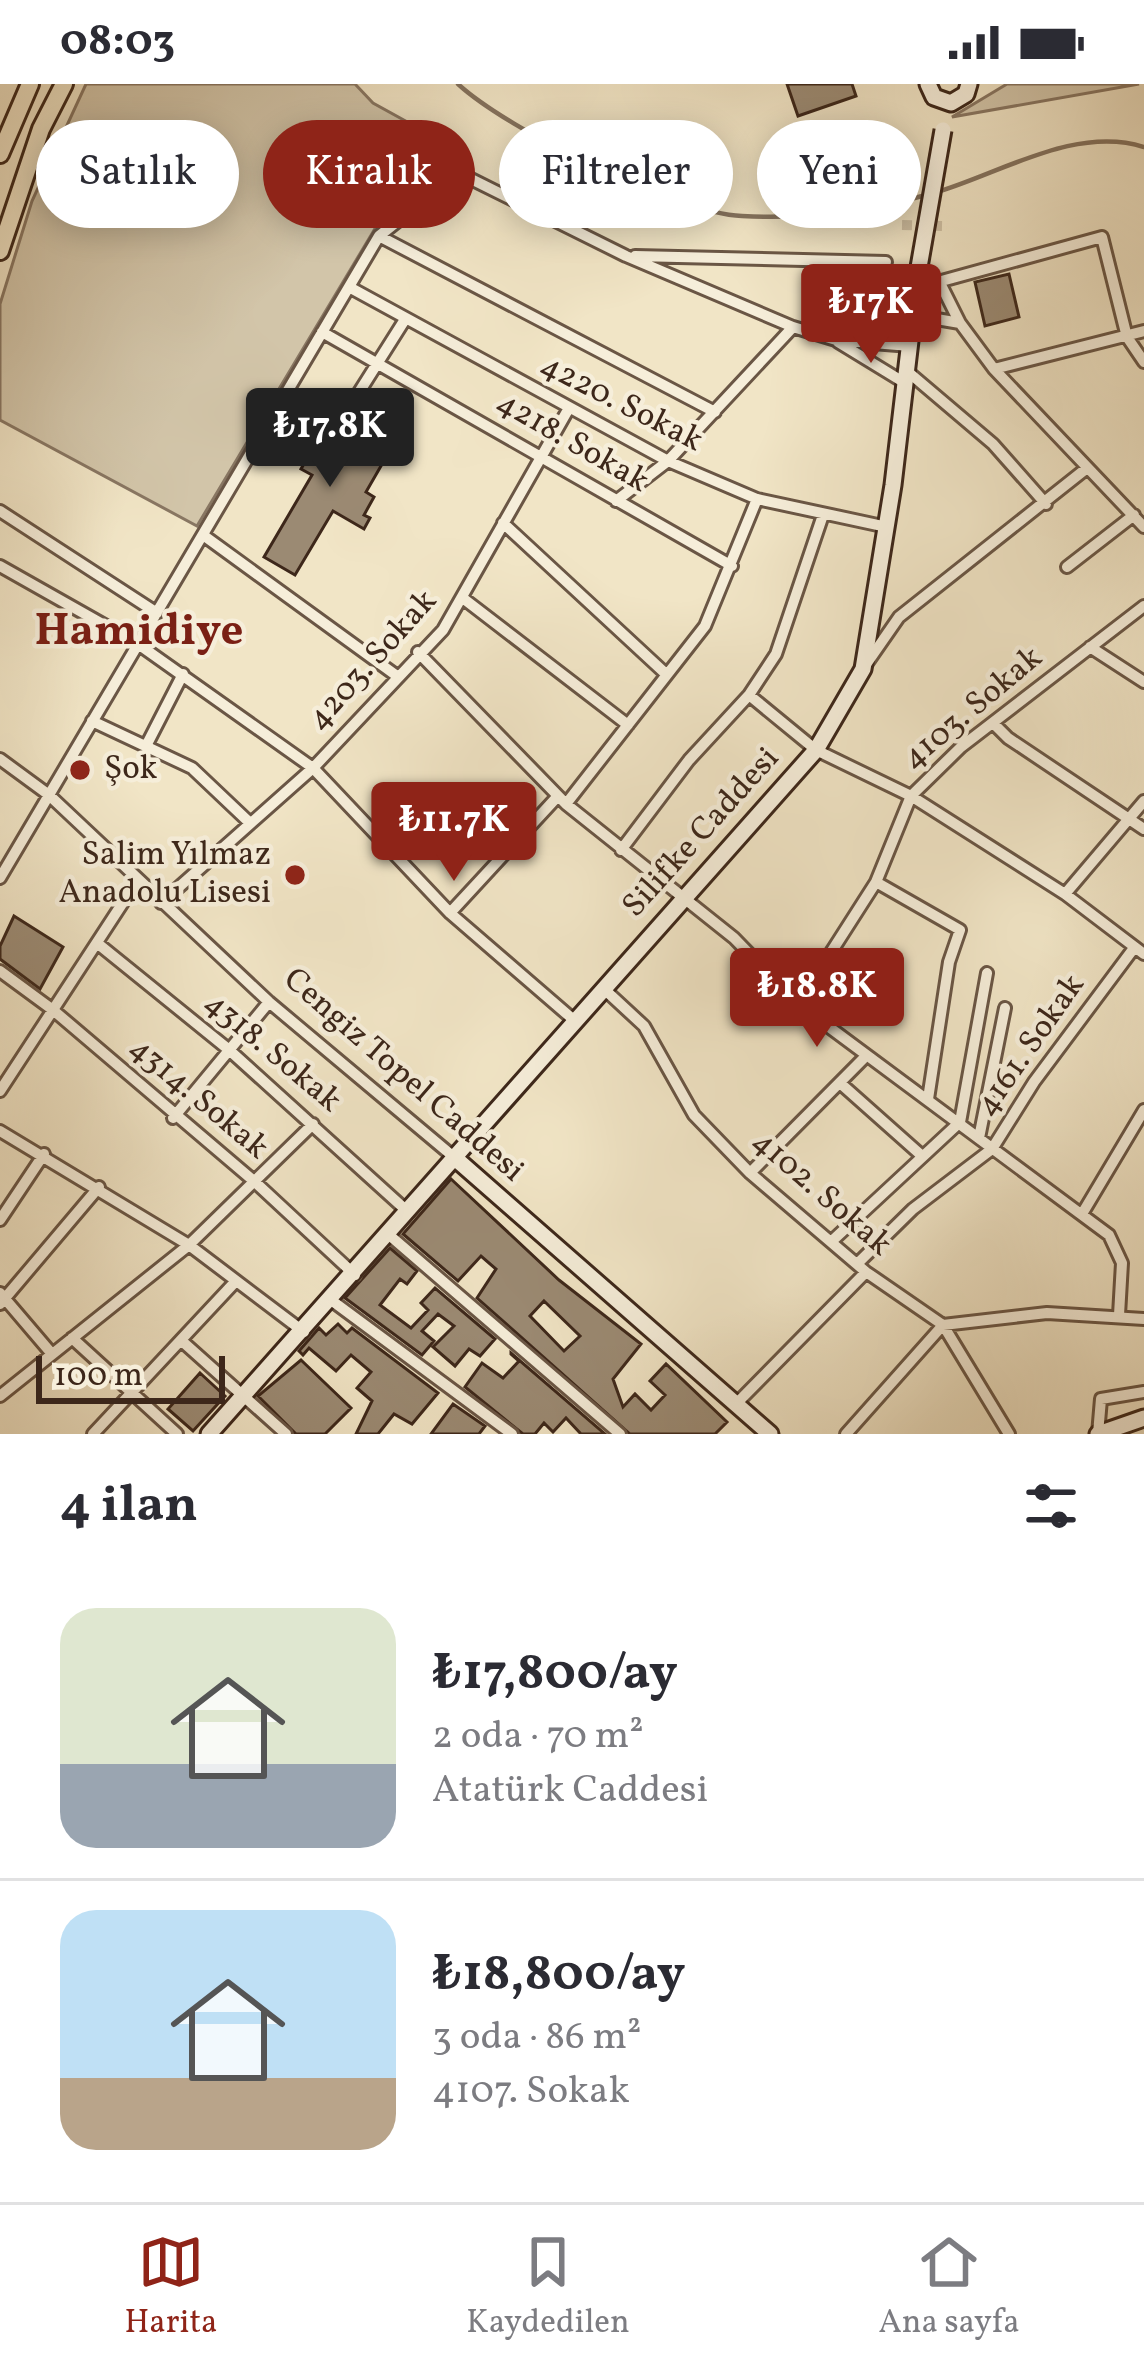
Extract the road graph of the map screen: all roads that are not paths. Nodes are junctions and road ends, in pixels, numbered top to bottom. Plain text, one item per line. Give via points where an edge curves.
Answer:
1 (30, 84) edge
2 (64, 84) edge
3 (982, 84) edge
4 (929, 88) edge
5 (965, 92) edge
6 (943, 130) junction
7 (0, 154) edge
8 (379, 236) junction
9 (0, 251) edge
10 (626, 256) junction
11 (886, 262) dead end
12 (940, 283) junction
13 (349, 287) junction
14 (915, 295) junction
15 (404, 322) junction
16 (960, 323) junction
17 (793, 327) junction
18 (322, 332) junction
19 (1144, 332) edge
20 (1127, 338) junction
21 (836, 340) junction
22 (910, 346) junction
23 (1144, 362) edge
24 (378, 363) junction
25 (994, 369) junction
26 (906, 377) junction
27 (351, 405) dead end
28 (568, 408) junction
29 (715, 412) junction
30 (542, 455) junction
31 (668, 461) junction
32 (1087, 468) junction
33 (758, 499) junction
34 (616, 501) junction
35 (1046, 504) junction
36 (0, 512) edge
37 (823, 515) junction
38 (1134, 515) junction
39 (503, 523) junction
40 (886, 526) junction
41 (1144, 527) edge
42 (202, 535) junction
43 (0, 566) edge
44 (732, 566) junction
45 (1067, 567) dead end
46 (464, 599) junction
47 (1144, 606) edge
48 (157, 613) junction
49 (138, 644) junction
50 (1090, 647) junction
51 (418, 652) junction
52 (863, 669) junction
53 (183, 674) junction
54 (666, 674) junction
55 (397, 676) junction
56 (1144, 682) edge
57 (749, 695) junction
58 (92, 722) junction
59 (993, 722) junction
60 (628, 724) junction
61 (146, 746) junction
62 (816, 750) junction
63 (0, 759) edge
64 (313, 768) junction
65 (49, 795) junction
66 (911, 796) junction
67 (561, 800) junction
68 (1144, 801) edge
69 (1129, 819) junction
70 (250, 823) junction
71 (1144, 829) edge
72 (621, 850) junction
73 (0, 878) edge
74 (137, 881) junction
75 (876, 882) junction
76 (1065, 894) junction
77 (686, 896) junction
78 (161, 904) junction
79 (450, 914) junction
80 (97, 943) junction
81 (1139, 951) edge
82 (0, 971) edge
83 (987, 973) dead end
84 (603, 988) junction
85 (269, 1002) junction
86 (798, 1004) junction
87 (1005, 1008) dead end
88 (53, 1010) junction
89 (575, 1021) junction
90 (228, 1049) junction
91 (865, 1058) junction
92 (840, 1083) junction
93 (0, 1091) edge
94 (928, 1099) junction
95 (1144, 1110) edge
96 (173, 1118) junction
97 (960, 1123) junction
98 (314, 1124) junction
99 (0, 1131) edge
100 (979, 1138) junction
101 (992, 1149) junction
102 (44, 1154) junction
103 (921, 1155) junction
104 (455, 1158) junction
105 (750, 1173) junction
106 (255, 1182) junction
107 (99, 1187) junction
108 (407, 1211) junction
109 (1082, 1214) junction
110 (0, 1220) edge
111 (388, 1234) junction
112 (833, 1240) junction
113 (189, 1245) junction
114 (862, 1268) junction
115 (355, 1275) junction
116 (235, 1282) junction
117 (2, 1298) edge
118 (331, 1300) junction
119 (1119, 1315) junction
120 (1144, 1319) edge
121 (943, 1325) junction
122 (304, 1332) junction
123 (72, 1338) junction
124 (183, 1342) junction
125 (52, 1354) junction
126 (1144, 1392) edge
127 (132, 1394) junction
128 (0, 1396) edge
129 (243, 1397) junction
130 (736, 1403) junction
131 (1144, 1418) edge
132 (502, 1432) edge
133 (95, 1433) edge
134 (177, 1434) edge
135 (209, 1434) edge
136 (286, 1434) edge
137 (620, 1434) edge
138 (770, 1434) edge
139 (846, 1434) edge
140 (1010, 1434) edge
141 (1098, 1434) edge

1 - 7 main road
2 - 9 main road via 40,129
3 - 5 street
4 - 5 street via 945,103
4 - 6 street
5 - 6 street
6 - 14 street, Silifke Caddesi, bridge
8 - 10 street via 467,177
8 - 13 street
8 - 29 street
10 - 11 street
10 - 17 street
12 - 14 street
12 - 16 street
12 - 20 street via 1102,237
13 - 15 street, 4220. Sokak
13 - 18 street
14 - 16 street
14 - 21 street via 868,331
14 - 22 street, Silifke Caddesi
15 - 24 street
15 - 28 street, 4220. Sokak
16 - 25 street
17 - 21 street
17 - 29 street
18 - 24 street, 4218. Sokak
18 - 42 street
19 - 20 street
20 - 23 street
20 - 25 street
21 - 22 street
21 - 26 street
22 - 26 street, Silifke Caddesi
24 - 27 street
24 - 30 street, 4218. Sokak
25 - 32 street
26 - 35 street via 993,444
26 - 40 street, Silifke Caddesi
28 - 30 street, 4203. Sokak
28 - 31 street, 4220. Sokak
29 - 31 street
30 - 34 street, 4218. Sokak
30 - 39 street, 4203. Sokak
31 - 33 street, 4220. Sokak
31 - 34 street
32 - 35 street
32 - 38 street
33 - 37 street, 4220. Sokak
33 - 44 street
34 - 44 street, 4218. Sokak
35 - 52 street via 899,617
36 - 48 street
37 - 40 street, 4220. Sokak
37 - 57 street via 792,616
38 - 41 street
38 - 45 street
39 - 46 street, 4203. Sokak
39 - 54 street
40 - 52 street, Silifke Caddesi
42 - 48 street
42 - 55 street
43 - 49 street
44 - 54 street via 705,626
46 - 51 street, 4203. Sokak
46 - 60 street
47 - 50 street, 4103. Sokak
48 - 49 street
49 - 53 street
49 - 58 street
50 - 56 street
50 - 59 street, 4103. Sokak
51 - 55 street, 4203. Sokak
51 - 67 street
52 - 62 street, Silifke Caddesi
53 - 61 street
53 - 64 street
54 - 60 street
55 - 64 street, 4203. Sokak
57 - 62 street
57 - 72 street
58 - 61 street
58 - 65 street
59 - 66 street, 4103. Sokak
59 - 69 street
60 - 67 street
61 - 70 street via 193,768
62 - 66 street
62 - 77 street, Silifke Caddesi
63 - 65 street, Cengiz Topel Caddesi
64 - 70 street, 4203. Sokak
64 - 79 street
65 - 73 street
65 - 74 street, Cengiz Topel Caddesi
66 - 75 street, 4103. Sokak
66 - 76 street
67 - 72 street
67 - 79 street
68 - 69 street
69 - 71 street
69 - 76 street
70 - 78 street, 4203. Sokak
72 - 77 street
74 - 78 street, Cengiz Topel Caddesi
74 - 80 street
75 - 86 street, 4103. Sokak
75 - 94 street via 960,930
76 - 81 street
77 - 84 street, Silifke Caddesi
77 - 86 street
78 - 85 street, Cengiz Topel Caddesi
79 - 89 street
80 - 88 street
80 - 90 street, 4318. Sokak
81 - 101 street, 4161. Sokak via 1034,1082
82 - 88 street, 4314. Sokak
83 - 97 street
84 - 89 street, Silifke Caddesi
84 - 105 street, 4102. Sokak via 644,1026 694,1115
85 - 90 street
85 - 104 street, Cengiz Topel Caddesi
86 - 91 street
87 - 100 street
88 - 93 street
88 - 96 street, 4314. Sokak
89 - 104 street, Silifke Caddesi
90 - 96 street
90 - 98 street, 4318. Sokak
91 - 92 street
91 - 94 street
92 - 103 street
92 - 105 street
94 - 97 street
95 - 109 street
96 - 106 street, 4314. Sokak
97 - 100 street
97 - 103 street
98 - 106 street
98 - 108 street, 4318. Sokak
99 - 102 street
100 - 101 street
101 - 109 street
101 - 114 street, 4161. Sokak via 913,1209
102 - 107 street
102 - 110 street
103 - 112 street
104 - 108 street, Silifke Caddesi
104 - 130 street, Cengiz Topel Caddesi
105 - 112 street, 4102. Sokak
106 - 113 street
106 - 115 street, 4314. Sokak
107 - 113 street
107 - 117 street
108 - 111 street, Silifke Caddesi
109 - 119 street via 1119,1246
111 - 115 street, Silifke Caddesi
111 - 137 street
112 - 114 street, 4102. Sokak
113 - 116 street
113 - 123 street
114 - 121 street, 4102. Sokak
114 - 130 street, 4161. Sokak
115 - 118 street, Silifke Caddesi
116 - 122 street
116 - 124 street
117 - 125 street
118 - 122 street, Silifke Caddesi
118 - 132 street
119 - 120 street
119 - 121 street via 1024,1314
121 - 139 street
121 - 140 street, 4102. Sokak
122 - 129 street, Silifke Caddesi
123 - 125 street
123 - 127 street
124 - 127 street
124 - 129 street
125 - 128 street
126 - 141 street via 1100,1400
127 - 133 street
127 - 134 street
129 - 135 street, Silifke Caddesi
129 - 136 street
130 - 138 street, Cengiz Topel Caddesi
131 - 141 street

